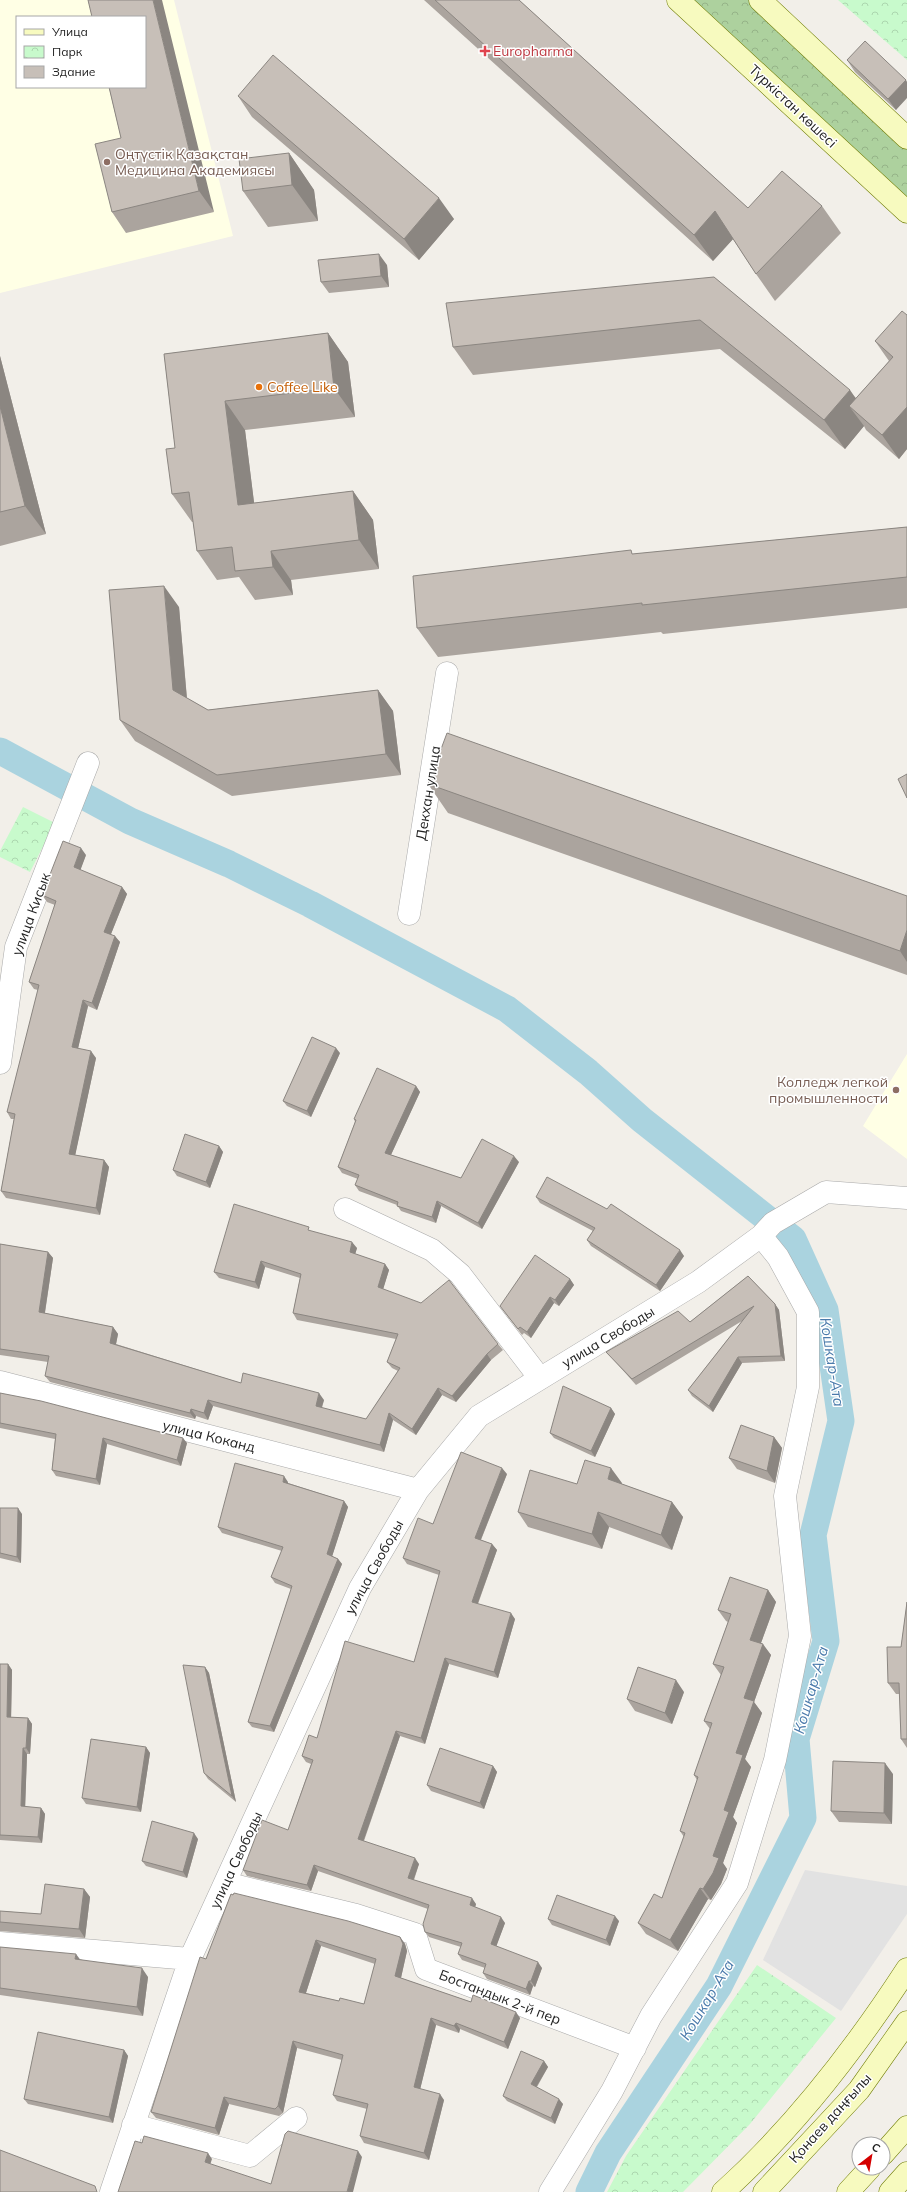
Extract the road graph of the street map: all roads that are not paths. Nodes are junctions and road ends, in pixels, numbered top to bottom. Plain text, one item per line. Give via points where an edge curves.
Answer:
1 (678, 0) edge
2 (760, 0) edge
3 (907, 138) edge
4 (907, 212) edge
5 (448, 673) dead end
6 (88, 764) dead end
7 (409, 914) dead end
8 (6, 979) edge
9 (0, 1063) edge
10 (907, 1198) edge
11 (346, 1209) dead end
12 (761, 1236) junction
13 (0, 1382) edge
14 (528, 1386) junction
15 (418, 1490) junction
16 (225, 1882) junction
17 (0, 1943) edge
18 (190, 1959) junction
19 (907, 1969) edge
20 (907, 2022) edge
21 (635, 2048) junction
22 (296, 2118) dead end
23 (133, 2125) junction
24 (907, 2127) edge
25 (891, 2145) edge
26 (907, 2173) edge
27 (863, 2176) edge
28 (111, 2192) edge
29 (550, 2192) edge
30 (723, 2192) edge
31 (764, 2192) edge
32 (848, 2192) edge
33 (890, 2192) edge

1 - 4 main road, Түркістан көшесі
2 - 3 main road
5 - 7 street, Декхан улица
6 - 8 street, улица Кисык via 16,947
8 - 9 street, улица Кисык
10 - 12 street, улица Свободы via 826,1192 774,1223
11 - 14 street via 432,1250 460,1274 539,1377
12 - 14 street, улица Свободы via 698,1282
12 - 21 street via 778,1256 808,1312 808,1387 785,1496 800,1636 775,1760 737,1883 651,2016
13 - 15 street, улица Коканд
14 - 15 street, улица Свободы via 479,1416
15 - 16 street, улица Свободы via 360,1588
16 - 18 street, улица Свободы
16 - 21 street, Бостандык 2-й пер via 356,1914 415,1934 426,1969
17 - 18 street
18 - 23 street, улица Свободы
19 - 30 main road via 835,2071 752,2166
20 - 31 main road, Қонаев даңғылы via 859,2090
21 - 29 street via 612,2091
22 - 23 street via 250,2156
23 - 28 street, улица Свободы
24 - 25 main road
26 - 33 main road
27 - 32 main road

